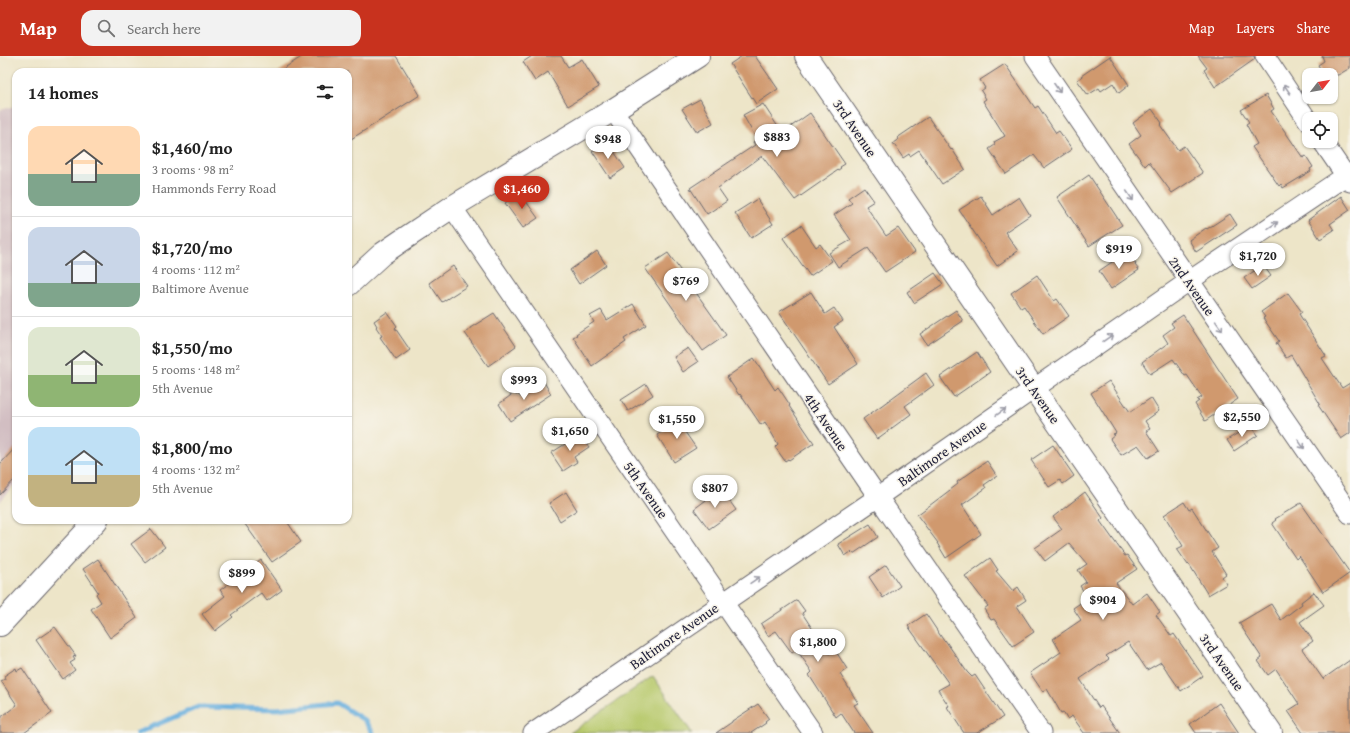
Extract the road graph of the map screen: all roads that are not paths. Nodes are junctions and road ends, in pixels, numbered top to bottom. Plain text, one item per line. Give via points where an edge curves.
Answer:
1 (698, 56) edge
2 (806, 56) edge
3 (1035, 56) edge
4 (1265, 56) edge
5 (613, 110) junction
6 (1302, 112) edge
7 (1327, 148) edge
8 (1349, 177) edge
9 (452, 207) junction
10 (352, 281) edge
11 (1189, 282) junction
12 (1034, 389) junction
13 (878, 497) junction
14 (1350, 514) edge
15 (93, 524) edge
16 (723, 602) junction
17 (0, 626) edge
18 (533, 733) edge
19 (813, 733) edge
20 (1041, 733) edge
21 (1271, 733) edge

1 - 5 street
2 - 12 street, 3rd Avenue
3 -> 11 street, 2nd Avenue
6 -> 4 street
5 - 9 street
5 - 13 street, 4th Avenue
7 - 8 street
11 -> 8 street, Baltimore Avenue
9 - 10 street via 382,254
9 - 16 street, 5th Avenue
12 -> 11 street, Baltimore Avenue
11 -> 14 street, 2nd Avenue
13 -> 12 street, Baltimore Avenue
12 - 21 street, 3rd Avenue
16 -> 13 street, Baltimore Avenue
13 - 20 street, 4th Avenue
15 - 17 street
16 - 18 street, Baltimore Avenue
16 - 19 street, 5th Avenue

